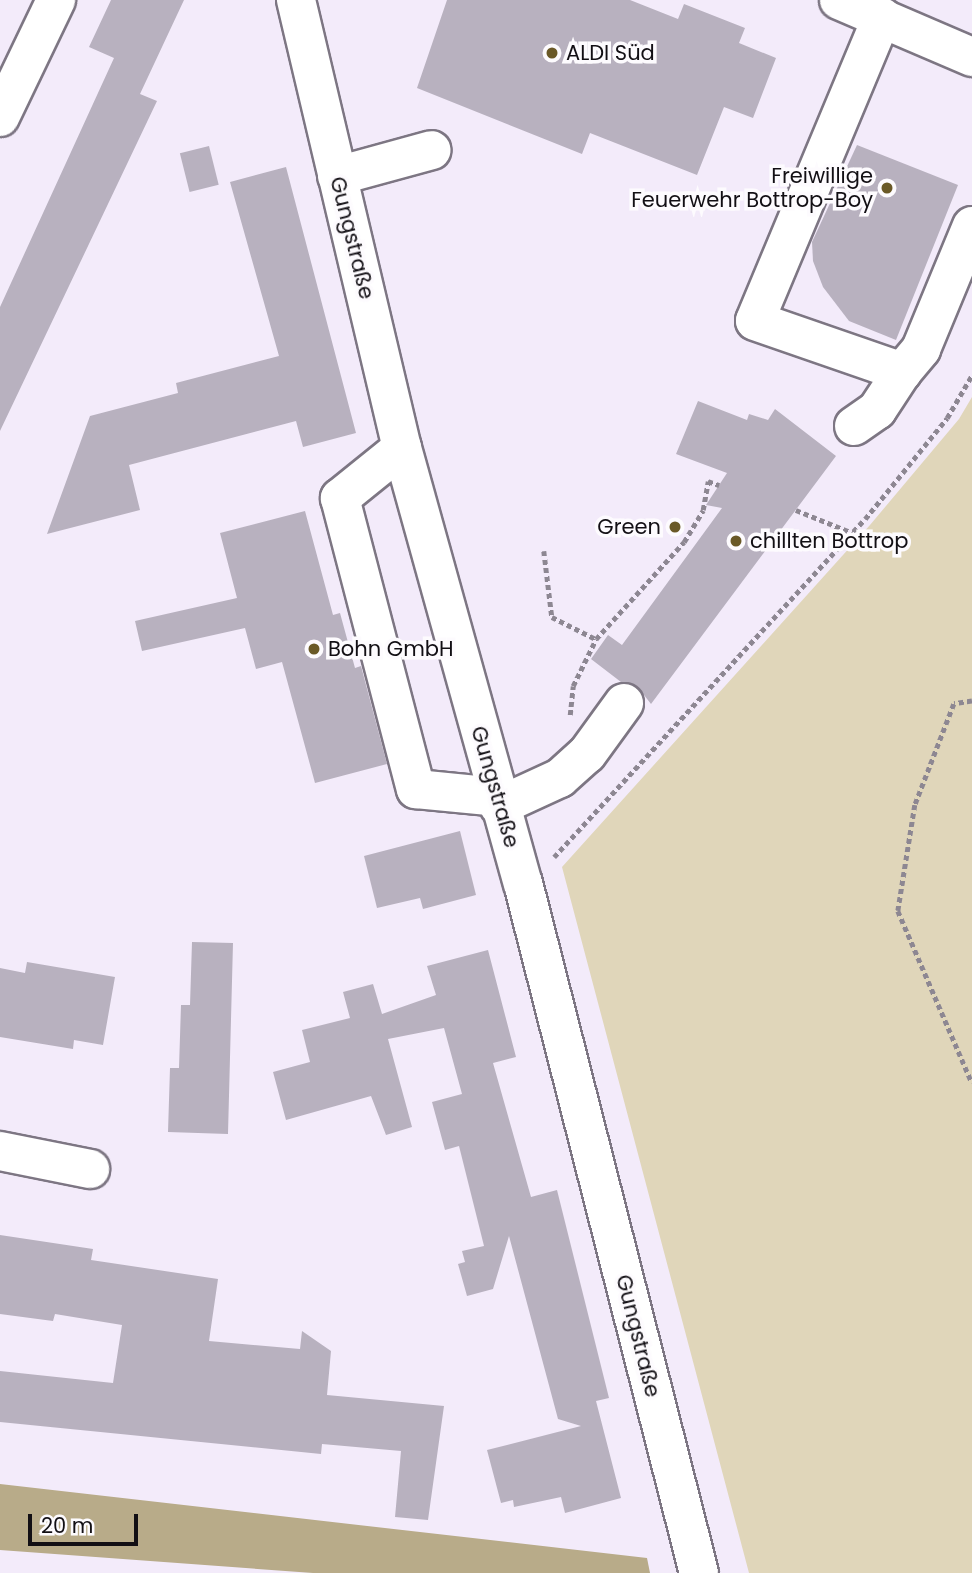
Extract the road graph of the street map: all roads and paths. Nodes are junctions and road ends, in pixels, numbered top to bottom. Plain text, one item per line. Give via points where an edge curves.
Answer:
1 (56, 0) edge
2 (296, 0) edge
3 (863, 7) edge
4 (972, 57) edge
5 (0, 117) edge
6 (432, 150) dead end
7 (337, 176) junction
8 (972, 226) edge
9 (902, 372) junction
10 (972, 375) edge
11 (854, 426) dead end
12 (402, 448) junction
13 (719, 485) dead end
14 (796, 510) dead end
15 (853, 533) junction
16 (544, 551) dead end
17 (596, 639) junction
18 (972, 701) edge
19 (624, 703) dead end
20 (587, 754) junction
21 (498, 801) junction
22 (523, 883) junction
23 (972, 1083) edge
24 (0, 1151) edge
25 (90, 1169) dead end
26 (699, 1573) edge

1 - 5 street
2 - 7 street, Gungstraße
3 - 4 street
3 - 9 street via 755,321
6 - 7 street
7 - 12 street, Gungstraße
8 - 9 street via 921,349
9 - 11 street via 877,410
10 - 15 path via 933,437
12 - 21 street, Gungstraße
12 - 21 street via 340,498 416,789
13 - 17 path via 708,481 703,510 684,542
14 - 15 path
15 - 22 path via 598,814
16 - 17 path via 552,617
17 - 20 path via 582,662 568,709
18 - 23 path via 954,704 915,805 898,911
19 - 20 street
20 - 21 street via 560,778
21 - 22 street, Gungstraße
22 - 26 street, Gungstraße
24 - 25 street

